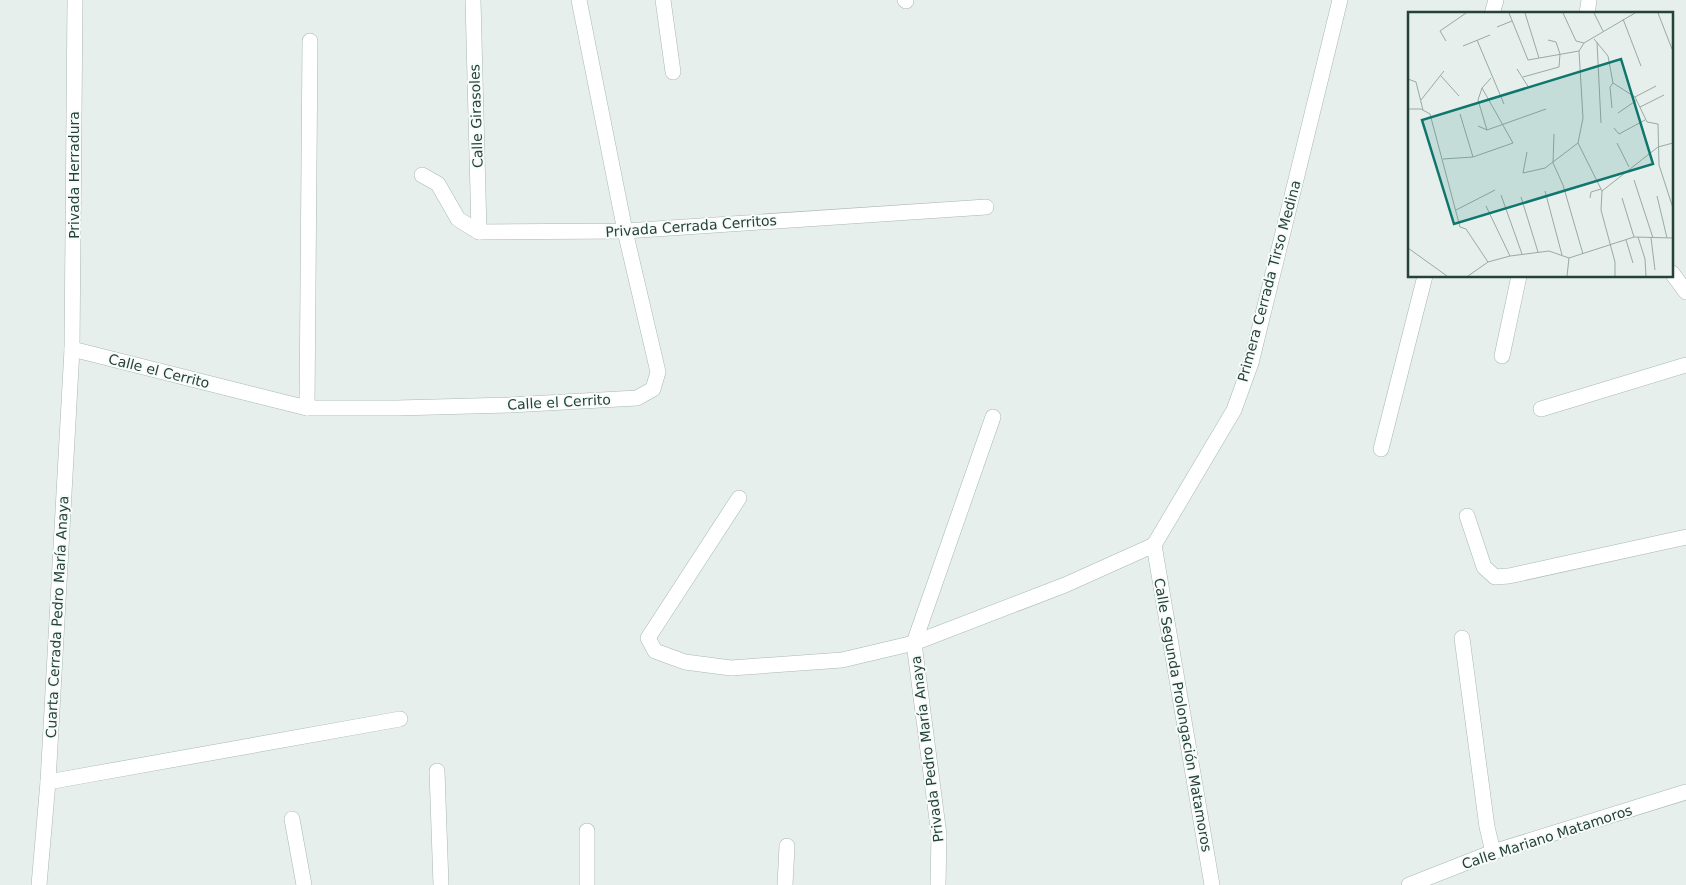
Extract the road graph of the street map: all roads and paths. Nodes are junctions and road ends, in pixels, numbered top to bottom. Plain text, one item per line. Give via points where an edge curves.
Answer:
1 (75, 0) edge
2 (473, 0) edge
3 (579, 0) edge
4 (663, 0) edge
5 (1340, 0) edge
6 (310, 41) dead end
7 (673, 72) dead end
8 (422, 175) dead end
9 (986, 207) dead end
10 (625, 231) junction
11 (479, 232) junction
12 (1674, 276) edge
13 (1424, 278) edge
14 (1519, 278) edge
15 (1686, 292) edge
16 (72, 349) junction
17 (1502, 356) dead end
18 (1686, 365) edge
19 (307, 408) junction
20 (1541, 409) dead end
21 (993, 417) dead end
22 (1381, 449) dead end
23 (740, 498) dead end
24 (1468, 516) dead end
25 (1686, 537) edge
26 (1154, 545) junction
27 (1462, 638) dead end
28 (914, 643) junction
29 (400, 718) dead end
30 (437, 771) dead end
31 (48, 782) junction
32 (1686, 792) edge
33 (292, 819) dead end
34 (587, 831) dead end
35 (787, 846) dead end
36 (1492, 852) junction
37 (39, 885) edge
38 (304, 885) edge
39 (441, 885) edge
40 (588, 885) edge
41 (785, 885) edge
42 (938, 885) edge
43 (1212, 885) edge
44 (1409, 885) edge

1 - 16 street, Privada Herradura
2 - 11 street, Calle Girasoles
3 - 10 street, Calle el Cerrito
4 - 7 street
5 - 26 street, Primera Cerrada Tirso Medina via 1251,363 1234,410
6 - 19 street
8 - 11 street via 438,184 458,219
9 - 10 street, Privada Cerrada Cerritos
10 - 11 street, Privada Cerrada Cerritos
10 - 19 street, Calle el Cerrito via 658,372 653,389 637,398 425,407
12 - 15 street
13 - 22 street
14 - 17 street
16 - 19 street, Calle el Cerrito
16 - 31 street, Cuarta Cerrada Pedro María Anaya
18 - 20 street
21 - 28 street
23 - 28 street via 648,638 655,652 685,662 731,668 842,660
24 - 25 street via 1484,567 1495,577
26 - 28 street via 1065,585
26 - 43 street, Calle Segunda Prolongación Matamoros
27 - 36 street
28 - 42 street, Privada Pedro María Anaya via 939,835
29 - 31 street
30 - 39 street
31 - 37 street, Cuarta Cerrada Pedro María Anaya
32 - 36 street, Calle Mariano Matamoros
33 - 38 street
34 - 40 street
35 - 41 street
36 - 44 street, Calle Mariano Matamoros

